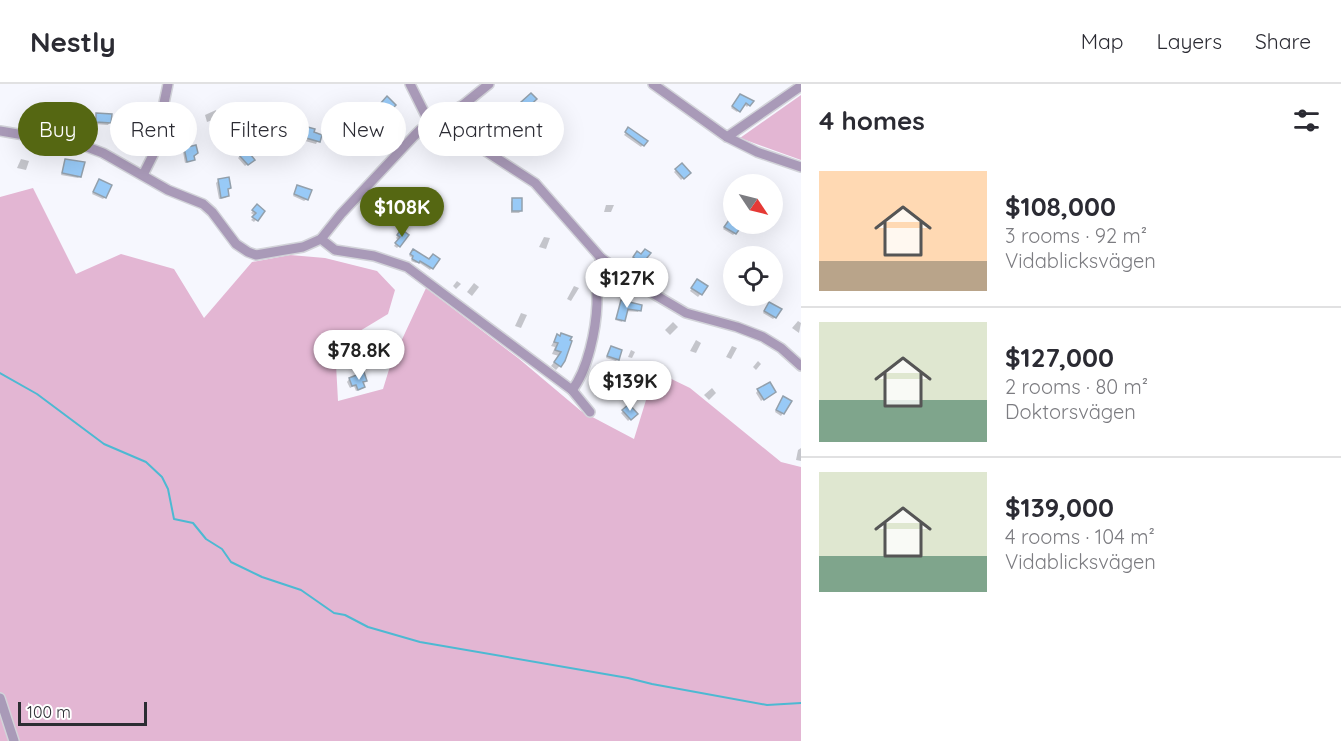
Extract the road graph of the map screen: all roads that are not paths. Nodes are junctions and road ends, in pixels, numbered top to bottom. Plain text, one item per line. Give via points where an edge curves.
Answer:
1 (168, 84) edge
2 (410, 84) edge
3 (489, 84) edge
4 (653, 84) edge
5 (801, 86) edge
6 (419, 102) edge
7 (467, 102) edge
8 (0, 131) edge
9 (418, 132) edge
10 (727, 137) junction
11 (493, 156) edge
12 (801, 167) edge
13 (143, 175) junction
14 (321, 239) junction
15 (601, 258) junction
16 (801, 366) edge
17 (573, 390) junction
18 (590, 412) dead end
19 (0, 698) edge
20 (14, 741) edge

1 - 13 street via 153,156
2 - 6 street
3 - 7 street
4 - 10 street
5 - 10 street
8 - 13 street via 92,147
9 - 14 street
10 - 12 street
11 - 15 street via 535,183
13 - 14 street via 203,204 234,242 251,254 303,247
14 - 17 street via 335,250 374,256 407,267
15 - 16 street via 671,306 763,337
15 - 17 street via 597,267 593,336
17 - 18 street
19 - 20 street

